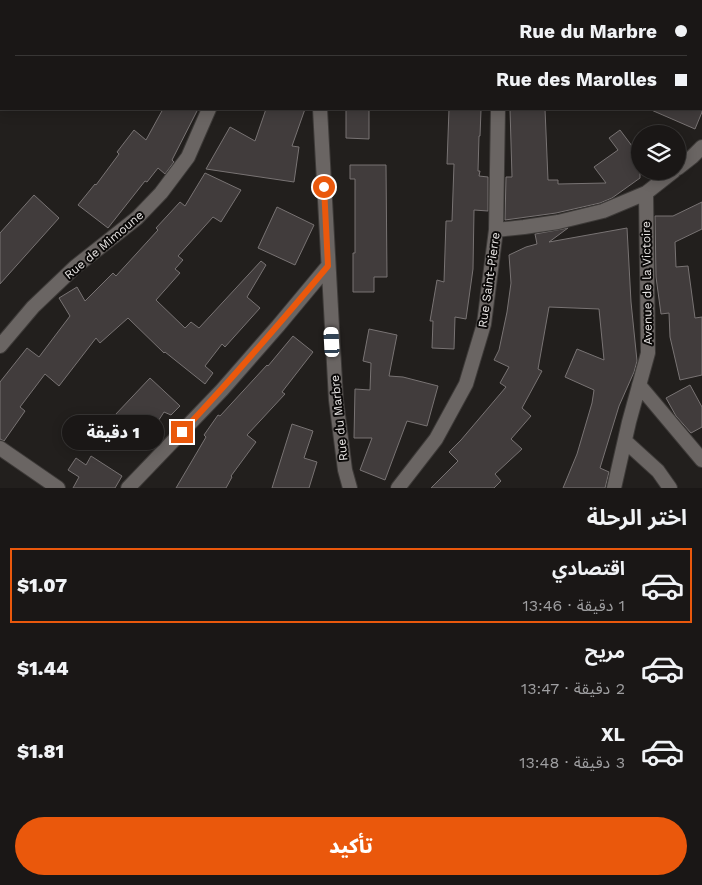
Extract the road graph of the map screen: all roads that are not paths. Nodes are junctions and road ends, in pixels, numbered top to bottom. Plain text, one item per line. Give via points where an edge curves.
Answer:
1 (209, 110) edge
2 (320, 110) edge
3 (498, 110) edge
4 (702, 147) edge
5 (686, 162) edge
6 (663, 180) edge
7 (646, 194) junction
8 (496, 230) junction
9 (328, 266) junction
10 (0, 346) edge
11 (639, 385) junction
12 (625, 441) junction
13 (0, 448) edge
14 (702, 460) edge
15 (58, 488) edge
16 (128, 488) edge
17 (350, 488) edge
18 (398, 488) edge
19 (614, 488) edge
20 (670, 488) edge

1 - 10 street, Rue de Mimoune via 188,157 161,194 137,218 74,268 33,307
2 - 9 street, Rue du Marbre
3 - 8 street, Rue Saint-Pierre
4 - 5 street
6 - 7 street
7 - 8 street via 603,211 558,222
7 - 11 street, Avenue de la Victoire via 648,353
8 - 18 street, Rue Saint-Pierre via 484,324 466,384 436,439
9 - 16 street via 222,390
9 - 17 street, Rue du Marbre via 336,400
11 - 12 street, Avenue de la Victoire
11 - 14 street
12 - 19 street, Avenue de la Victoire
12 - 20 street via 658,471
13 - 15 street

